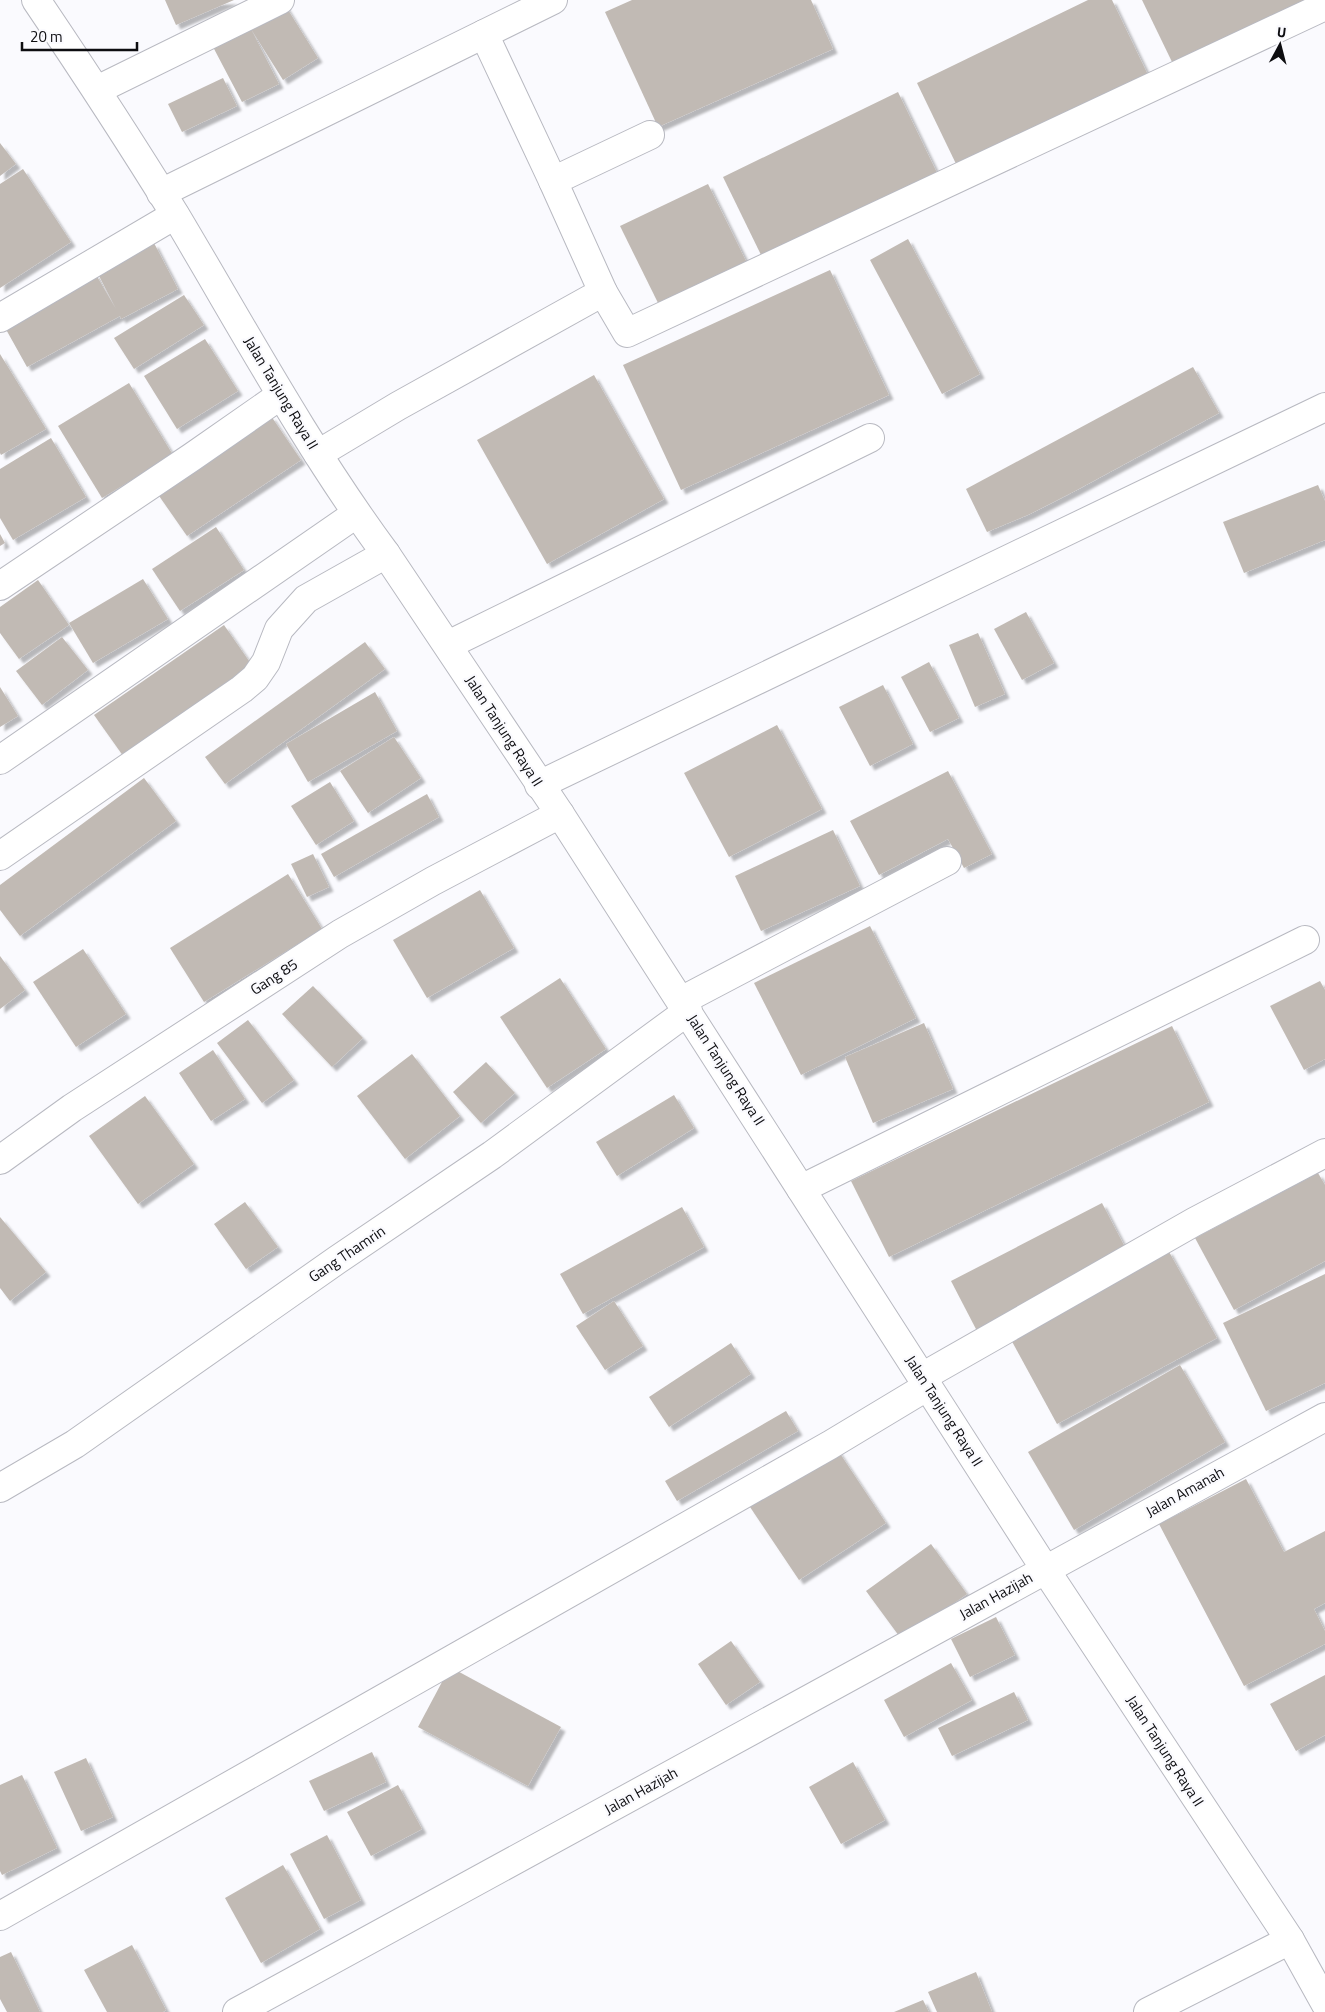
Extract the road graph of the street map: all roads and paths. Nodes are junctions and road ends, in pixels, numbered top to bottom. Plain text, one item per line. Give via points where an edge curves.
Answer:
1 (36, 0) edge
2 (280, 0) edge
3 (553, 0) edge
4 (1325, 6) edge
5 (484, 34) junction
6 (97, 90) junction
7 (650, 135) dead end
8 (553, 181) junction
9 (168, 204) junction
10 (603, 292) junction
11 (0, 318) edge
12 (281, 395) junction
13 (1325, 407) edge
14 (870, 438) dead end
15 (318, 454) junction
16 (356, 514) junction
17 (386, 554) junction
18 (0, 586) edge
19 (448, 645) junction
20 (0, 760) edge
21 (540, 785) junction
22 (560, 814) junction
23 (0, 856) edge
24 (948, 861) dead end
25 (1305, 940) dead end
26 (685, 1006) junction
27 (1325, 1153) edge
28 (0, 1160) edge
29 (802, 1189) junction
30 (925, 1381) junction
31 (1325, 1417) edge
32 (0, 1488) edge
33 (1045, 1569) junction
34 (0, 1916) edge
35 (1290, 1940) junction
36 (1325, 2003) edge
37 (237, 2012) edge
38 (1148, 2012) edge

1 - 6 street, Jalan Tanjung Raya II
2 - 6 street
3 - 5 street
4 - 10 street via 627,333
5 - 8 street
5 - 9 street
6 - 9 street, Jalan Tanjung Raya II
7 - 8 street
8 - 10 street
9 - 11 street
9 - 12 street, Jalan Tanjung Raya II
10 - 15 street
12 - 15 street, Jalan Tanjung Raya II
12 - 18 street
13 - 21 street
14 - 19 street
15 - 16 street, Jalan Tanjung Raya II
16 - 17 street, Jalan Tanjung Raya II
16 - 20 street
17 - 19 street, Jalan Tanjung Raya II
17 - 23 street via 306,599 279,629 266,662 242,690
19 - 21 street, Jalan Tanjung Raya II
21 - 22 street, Jalan Tanjung Raya II
22 - 26 street, Jalan Tanjung Raya II
22 - 28 street, Gang 85 via 340,934 72,1108
24 - 26 street, Gang Thamrin
25 - 29 street
26 - 29 street, Jalan Tanjung Raya II
26 - 32 street, Gang Thamrin via 492,1155 75,1444
27 - 30 street via 1186,1226
29 - 30 street, Jalan Tanjung Raya II
30 - 33 street, Jalan Tanjung Raya II
30 - 34 street via 830,1445
31 - 33 street, Jalan Amanah
33 - 35 street, Jalan Tanjung Raya II
33 - 37 street, Jalan Hazijah
35 - 36 street, Jalan Tanjung Raya II
35 - 38 street

